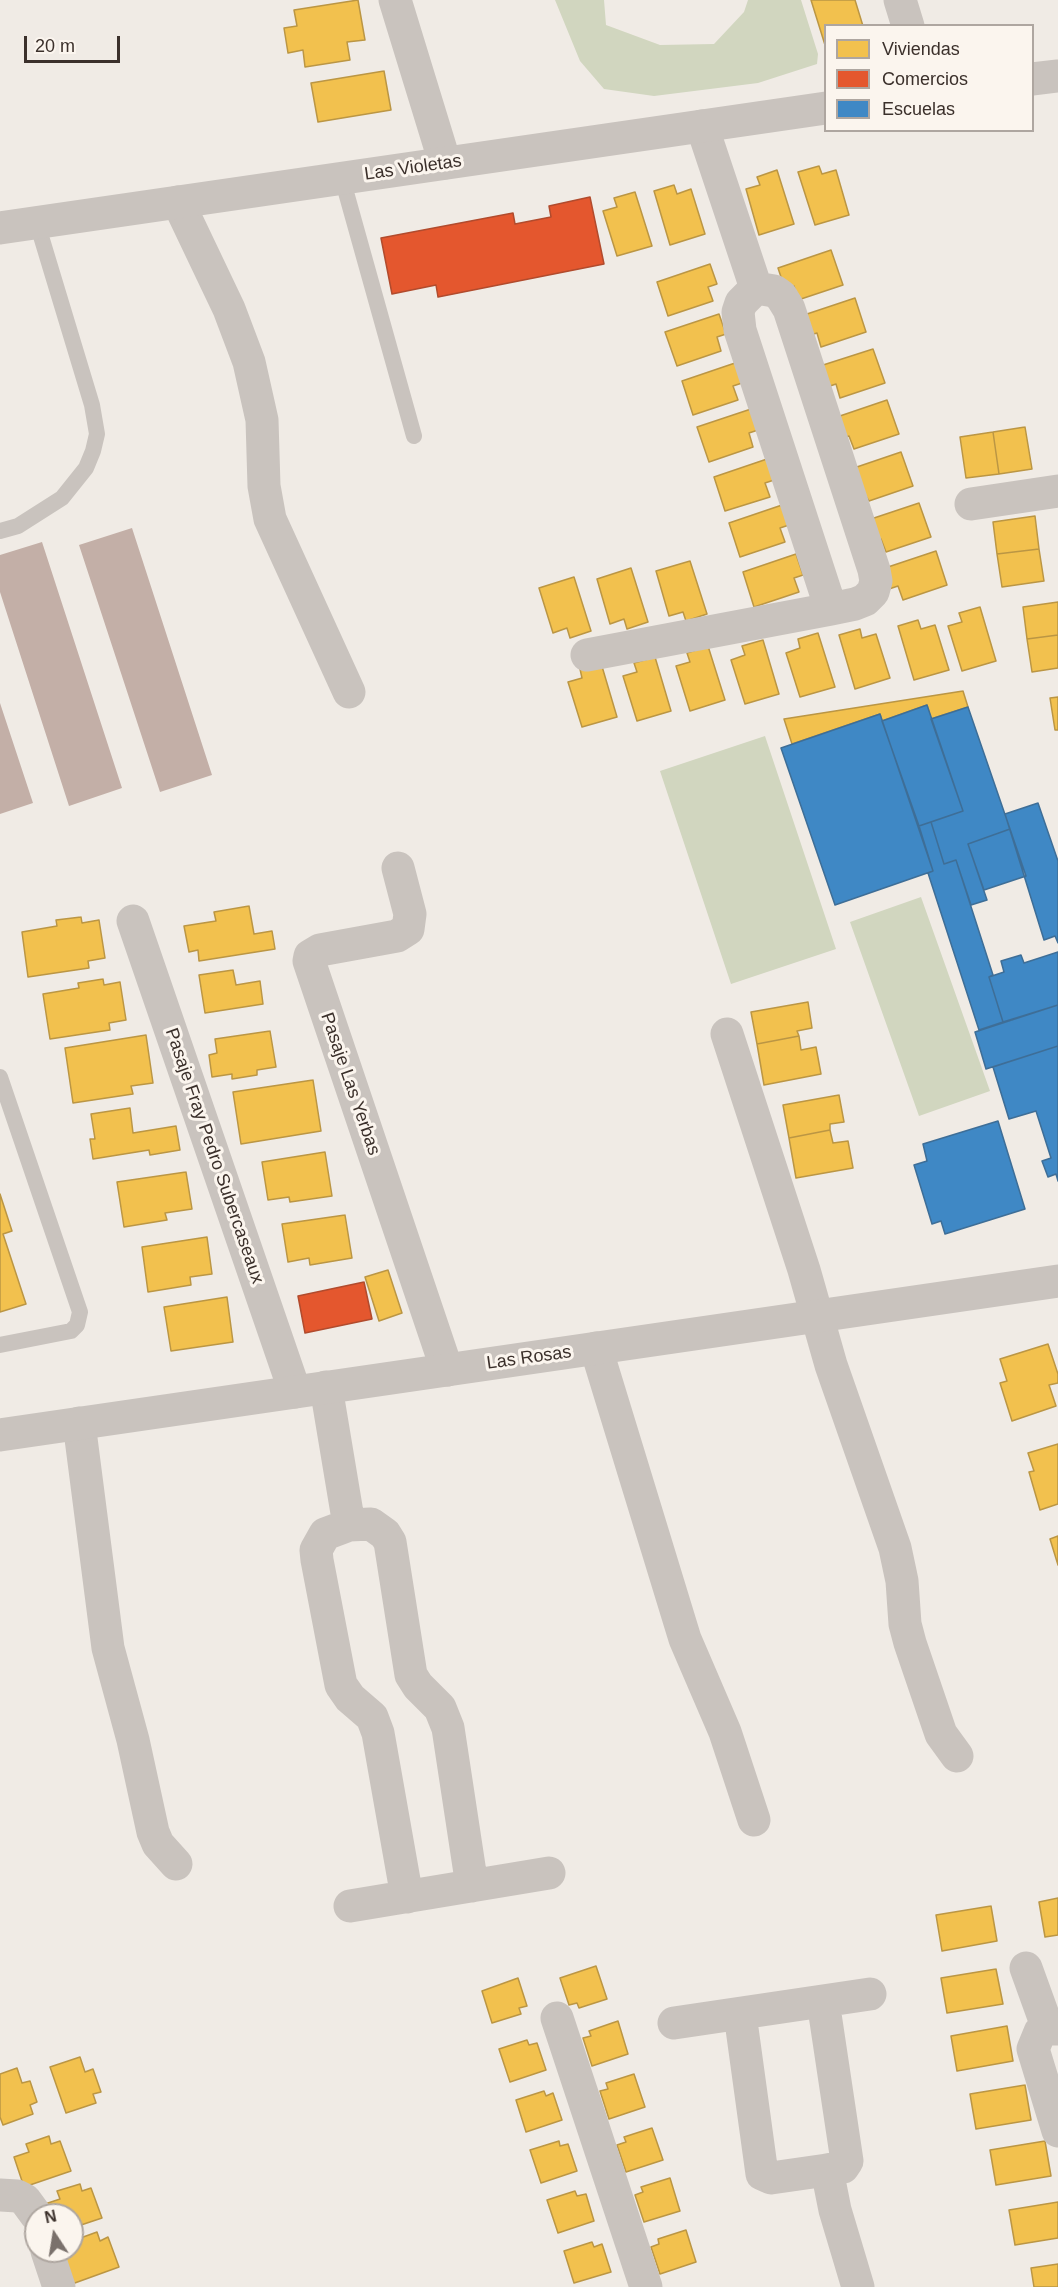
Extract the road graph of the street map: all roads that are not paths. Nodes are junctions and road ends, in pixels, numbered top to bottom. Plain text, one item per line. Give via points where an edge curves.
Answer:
1 (395, 0) edge
2 (900, 0) edge
3 (907, 24) edge
4 (1058, 76) edge
5 (1034, 79) edge
6 (824, 108) edge
7 (702, 126) junction
8 (445, 163) junction
9 (342, 178) junction
10 (178, 202) junction
11 (37, 223) junction
12 (0, 228) edge
13 (756, 288) junction
14 (414, 436) dead end
15 (1058, 491) edge
16 (971, 504) dead end
17 (0, 531) edge
18 (831, 609) junction
19 (588, 655) dead end
20 (350, 692) dead end
21 (398, 868) dead end
22 (133, 921) dead end
23 (728, 1034) dead end
24 (0, 1077) edge
25 (1058, 1281) edge
26 (817, 1316) junction
27 (0, 1344) edge
28 (596, 1348) junction
29 (447, 1370) junction
30 (310, 1389) junction
31 (79, 1423) junction
32 (0, 1435) edge
33 (349, 1525) junction
34 (957, 1756) dead end
35 (754, 1820) dead end
36 (176, 1864) dead end
37 (549, 1873) dead end
38 (472, 1886) junction
39 (407, 1897) junction
40 (350, 1906) dead end
41 (1026, 1968) dead end
42 (870, 1994) dead end
43 (823, 2001) junction
44 (740, 2014) junction
45 (557, 2018) dead end
46 (674, 2024) dead end
47 (1053, 2029) edge
48 (1058, 2131) edge
49 (827, 2170) junction
50 (0, 2195) edge
51 (27, 2203) edge
52 (51, 2263) edge
53 (59, 2287) edge
54 (646, 2287) edge
55 (858, 2287) edge

1 - 8 street
2 - 3 street
4 - 5 street
6 - 7 street, Las Violetas
7 - 8 street, Las Violetas
7 - 13 street
8 - 9 street, Las Violetas
9 - 10 street, Las Violetas
9 - 14 lane
10 - 11 street, Las Violetas
10 - 20 street via 229,309 249,362 262,420 264,486 270,519
11 - 12 street, Las Violetas
11 - 17 lane via 92,405 97,434 86,468 62,498 33,518
13 - 18 street via 741,303 740,330
13 - 18 street via 774,291 789,309 874,570 873,592 865,600
15 - 16 street
18 - 19 street
21 - 29 street, Pasaje Las Yerbas via 410,914 408,929 397,936 320,950 309,961
22 - 30 street, Pasaje Fray Pedro Subercaseaux
23 - 26 street
24 - 27 lane via 80,1312 71,1331
25 - 26 street, Las Rosas
26 - 28 street, Las Rosas
26 - 34 street via 895,1548 910,1643 941,1734
28 - 29 street, Las Rosas
28 - 35 street via 685,1639 725,1732
29 - 30 street, Las Rosas
30 - 31 street, Las Rosas
30 - 33 street, Pasaje Fray Pedro Subercaseaux
31 - 32 street, Las Rosas
31 - 36 street via 108,1648 153,1832
33 - 38 street via 371,1524 390,1542 411,1675 440,1708 448,1728
33 - 39 street via 325,1534 316,1550 317,1560 341,1685 372,1717 378,1733
37 - 38 street
38 - 39 street
39 - 40 street
41 - 47 street
42 - 43 street
43 - 44 street
43 - 49 street via 847,2161 843,2167
44 - 46 street
44 - 49 street via 762,2174 771,2178
45 - 54 street
47 - 48 street via 1040,2032 1033,2049
49 - 55 street
50 - 51 street via 17,2196
52 - 53 street

